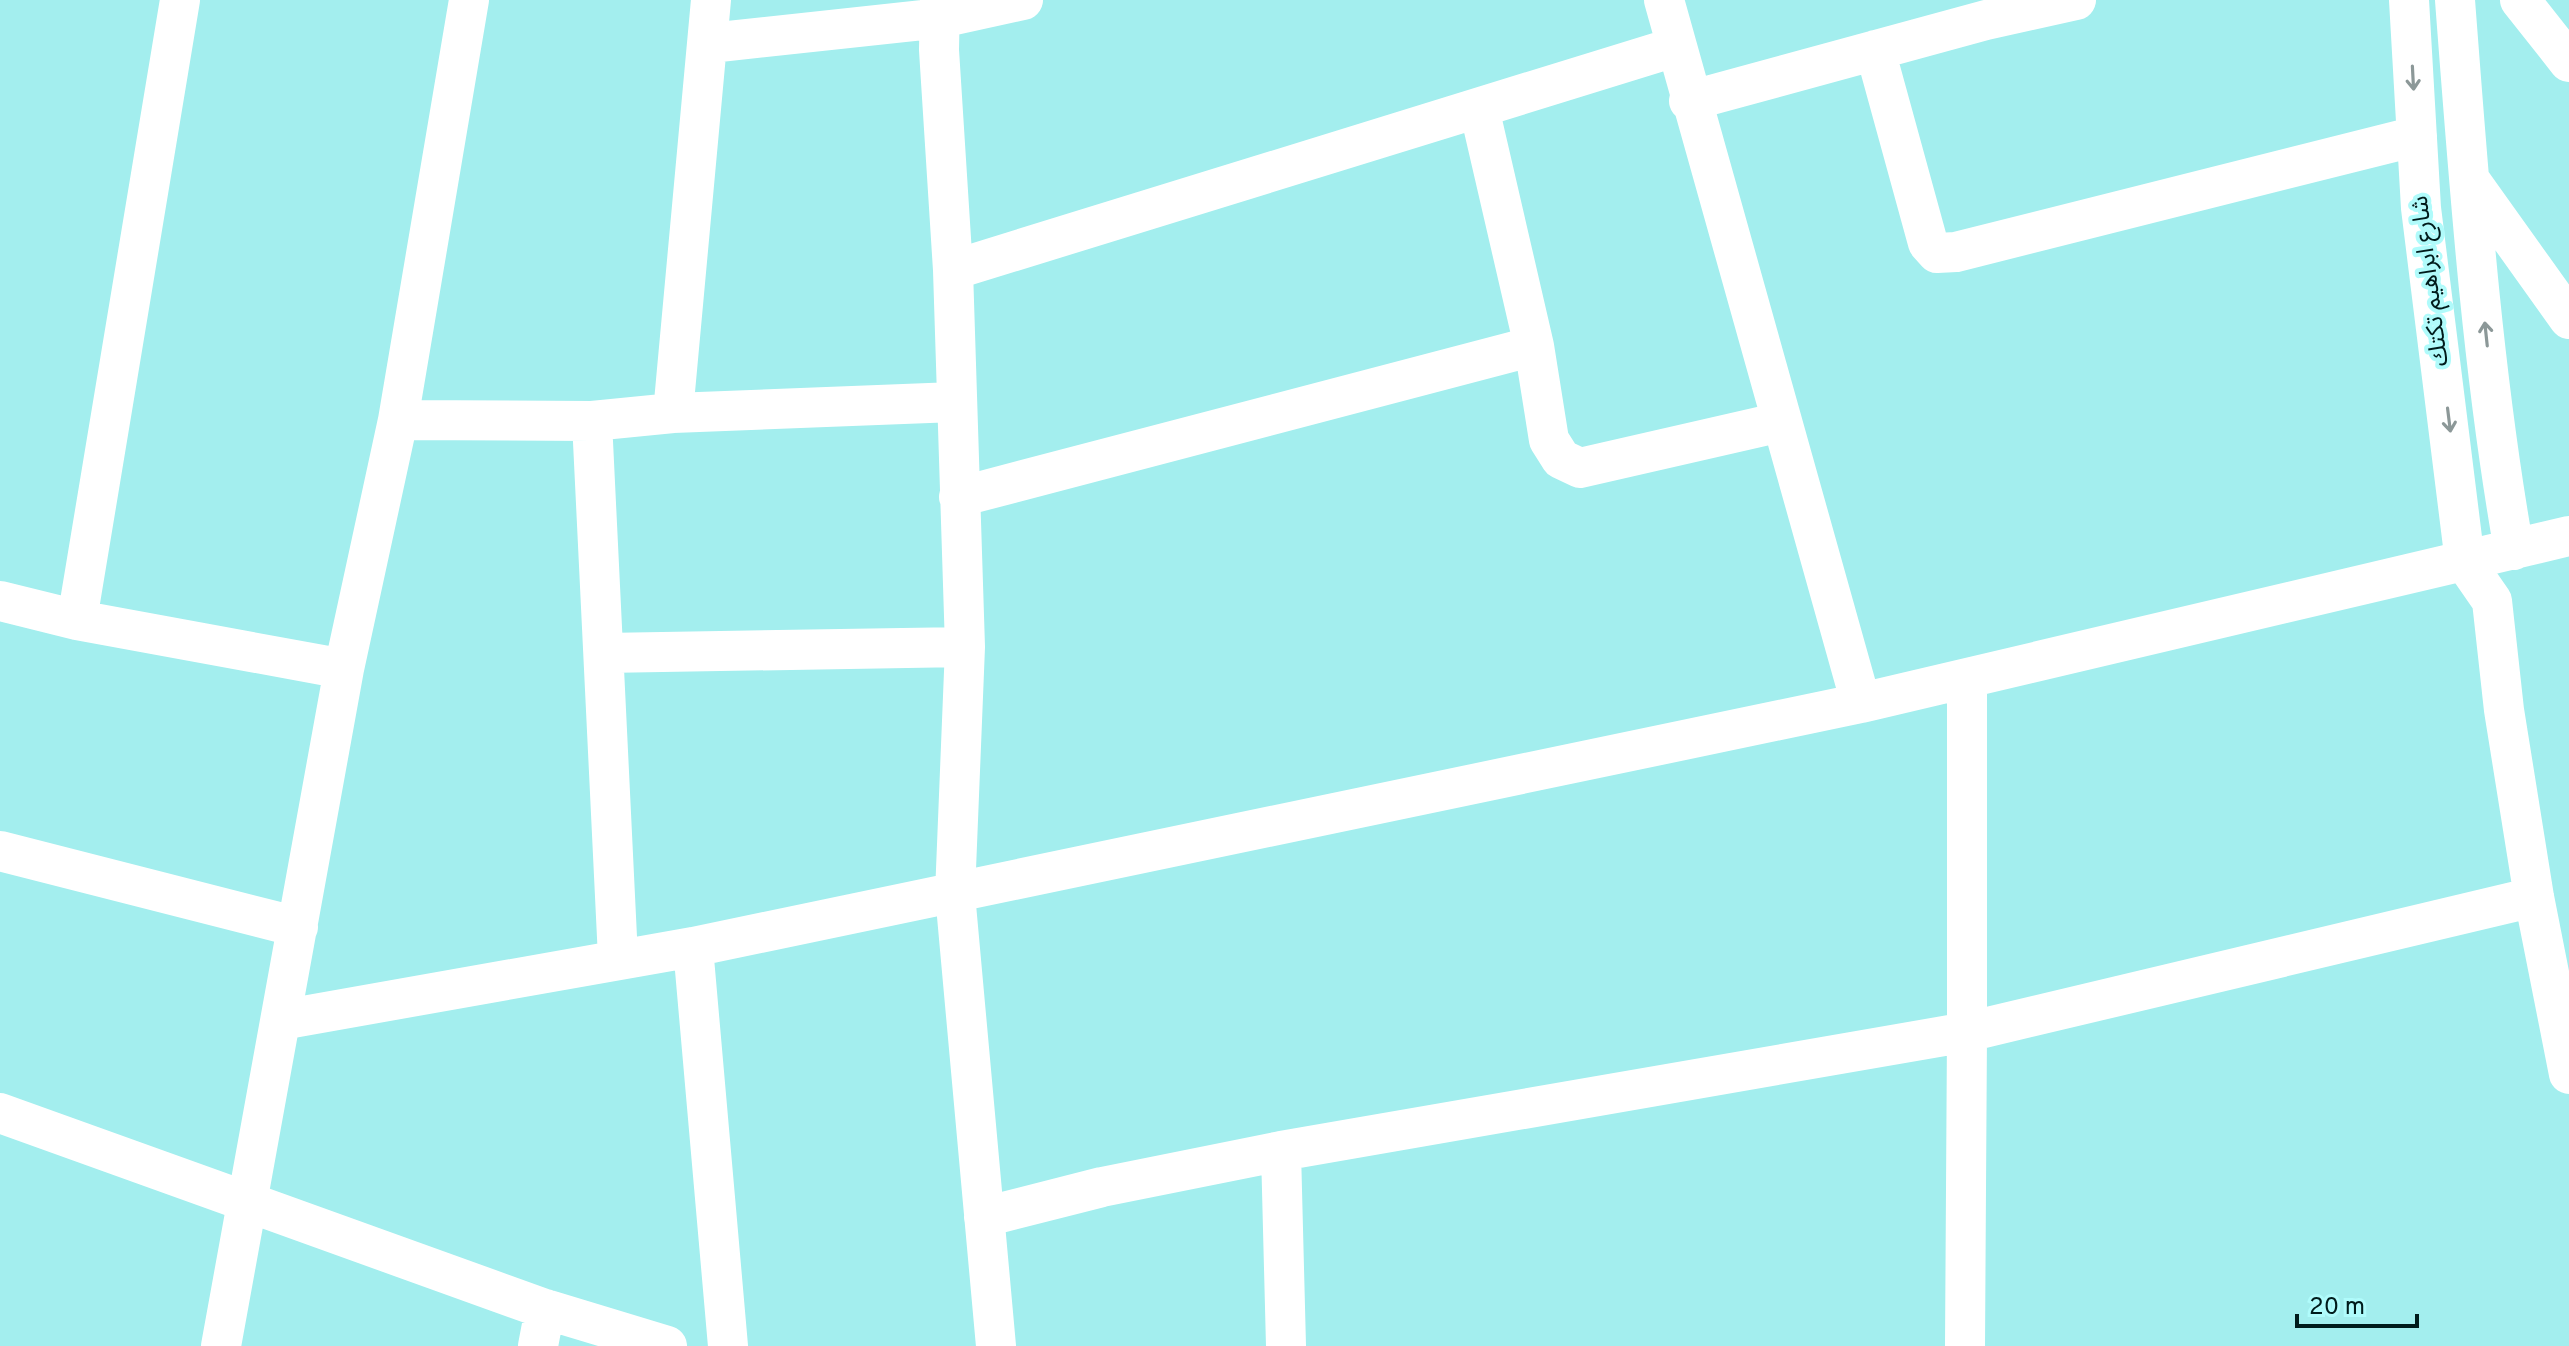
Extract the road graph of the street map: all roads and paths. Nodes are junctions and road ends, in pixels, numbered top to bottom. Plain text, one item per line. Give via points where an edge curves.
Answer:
1 (180, 0) edge
2 (469, 0) edge
3 (711, 0) edge
4 (1023, 0) edge
5 (1664, 0) edge
6 (2076, 0) edge
7 (2409, 0) edge
8 (2455, 0) edge
9 (2520, 0) edge
10 (941, 9) edge
11 (1983, 10) edge
12 (710, 43) junction
13 (1675, 47) junction
14 (1875, 50) junction
15 (2569, 62) edge
16 (1689, 101) junction
17 (1479, 108) junction
18 (2417, 136) junction
19 (2469, 180) junction
20 (953, 270) junction
21 (2569, 319) edge
22 (1534, 346) junction
23 (955, 402) junction
24 (673, 413) junction
25 (398, 420) junction
26 (592, 421) junction
27 (1781, 422) junction
28 (959, 497) junction
29 (2569, 536) edge
30 (2514, 550) junction
31 (2465, 562) junction
32 (0, 601) edge
33 (2492, 601) junction
34 (77, 620) junction
35 (965, 647) junction
36 (604, 653) junction
37 (344, 669) junction
38 (1967, 678) junction
39 (1861, 703) junction
40 (0, 851) edge
41 (955, 894) junction
42 (2534, 897) junction
43 (298, 927) junction
44 (693, 947) junction
45 (618, 958) junction
46 (281, 1020) junction
47 (1967, 1032) junction
48 (2569, 1074) edge
49 (0, 1113) edge
50 (1281, 1151) junction
51 (248, 1202) junction
52 (984, 1217) junction
53 (541, 1327) edge
54 (221, 1346) edge
55 (667, 1346) edge
56 (728, 1346) edge
57 (996, 1346) edge
58 (1286, 1346) edge
59 (1965, 1346) edge

1 - 34 street
2 - 25 street
3 - 12 street
4 - 10 street
5 - 13 street
6 - 11 street
7 -> 18 street, شارع ابراهيم تكتك
8 - 19 street, شارع ابراهيم تكتك
9 - 15 street
10 - 12 street
10 - 20 street
11 - 14 street
12 - 24 street
13 - 16 street
13 - 17 street
14 - 16 street
14 - 18 street via 1928,243 1937,253
16 - 27 street
17 - 20 street
17 - 22 street
18 -> 31 street, شارع ابراهيم تكتك via 2421,208
19 - 21 street
30 -> 19 street, شارع ابراهيم تكتك
20 - 23 street
22 - 27 street via 1549,440 1561,459 1580,468
22 - 28 street
23 - 24 street
23 - 28 street
24 - 26 street
25 - 26 street
25 - 37 street
26 - 36 street
27 - 39 street
28 - 35 street
29 - 30 street
30 - 31 street
30 - 33 street
31 - 33 street
31 - 38 street
32 - 34 street
33 - 42 street
34 - 37 street
35 - 36 street
35 - 41 street
36 - 45 street
37 - 43 street
38 - 39 street
38 - 47 street
39 - 41 street
40 - 43 street
41 - 44 street
41 - 52 street
42 - 47 street
42 - 48 street
43 - 46 street
44 - 45 street
44 - 56 street
45 - 46 street
46 - 51 street
47 - 50 street
47 - 59 street
49 - 51 street
50 - 52 street
50 - 58 street
51 - 53 street
51 - 54 street
52 - 57 street
53 - 55 street

